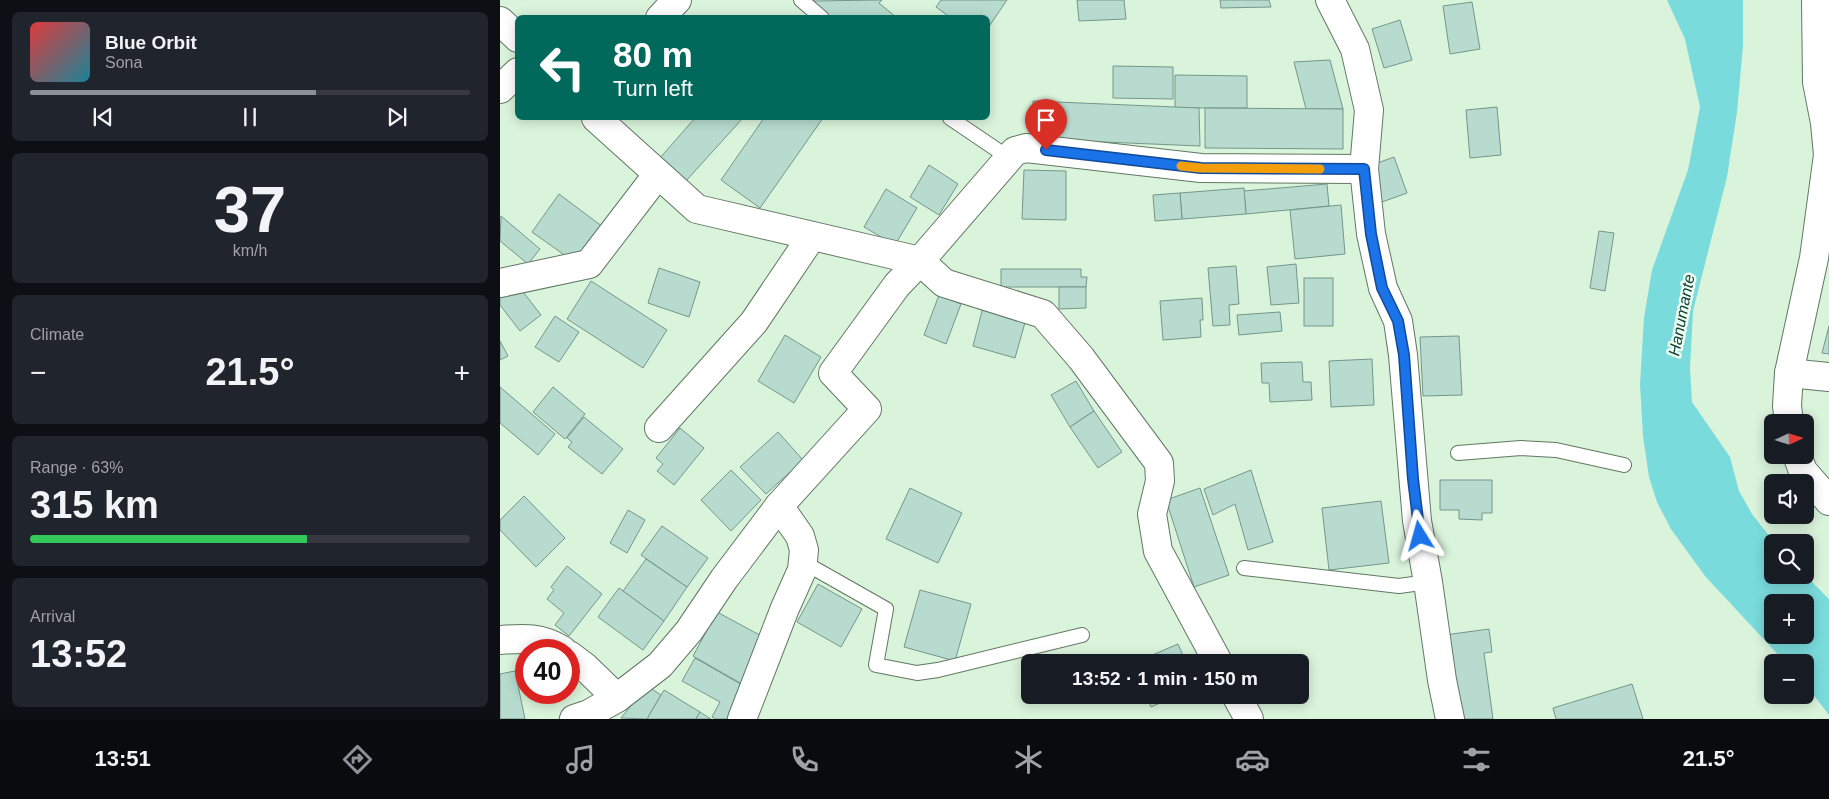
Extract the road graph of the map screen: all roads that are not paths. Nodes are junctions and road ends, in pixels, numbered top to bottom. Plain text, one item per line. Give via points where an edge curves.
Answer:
1 (676, 0) edge
2 (801, 0) edge
3 (1330, 0) edge
4 (1816, 0) edge
5 (663, 15) edge
6 (818, 15) edge
7 (500, 21) edge
8 (515, 35) edge
9 (515, 75) edge
10 (500, 89) edge
11 (598, 120) edge
12 (953, 120) edge
13 (1009, 158) junction
14 (1364, 169) junction
15 (658, 174) junction
16 (812, 236) junction
17 (920, 261) junction
18 (500, 283) edge
19 (1789, 373) junction
20 (1829, 377) edge
21 (1788, 414) edge
22 (658, 428) dead end
23 (1458, 453) dead end
24 (1800, 464) edge
25 (1624, 465) dead end
26 (1829, 501) edge
27 (779, 506) junction
28 (803, 562) junction
29 (1244, 568) dead end
30 (1428, 582) junction
31 (1082, 634) dead end
32 (533, 639) edge
33 (500, 640) edge
34 (1214, 654) edge
35 (580, 663) edge
36 (617, 698) junction
37 (1241, 704) edge
38 (574, 719) edge
39 (742, 719) edge
40 (1249, 719) edge
41 (1450, 719) edge

1 - 5 street
2 - 6 lane
3 - 14 street via 1355,49 1369,110
4 - 19 street via 1817,82 1828,155 1814,258
7 - 8 street
9 - 10 street
11 - 15 street
12 - 13 lane
13 - 14 street via 1015,151 1026,148 1201,168
13 - 17 street
14 - 30 street via 1371,234 1382,288 1398,321 1404,355 1414,496
15 - 16 street via 697,209
15 - 18 street via 589,264
16 - 17 street
16 - 22 street via 754,322
17 - 27 street via 897,285 833,374 867,408
17 - 34 street via 944,283 1043,314 1081,358 1160,463 1160,481 1152,514 1158,551
19 - 20 street
19 - 21 street
23 - 25 lane via 1521,448 1556,450
24 - 26 street via 1803,472
27 - 28 street via 800,536
27 - 36 street via 689,631 660,664
28 - 31 lane via 886,610 876,665 916,673 938,670
28 - 39 street
29 - 30 lane via 1399,586
30 - 41 street
32 - 33 street
35 - 36 street
36 - 38 street
37 - 40 street

